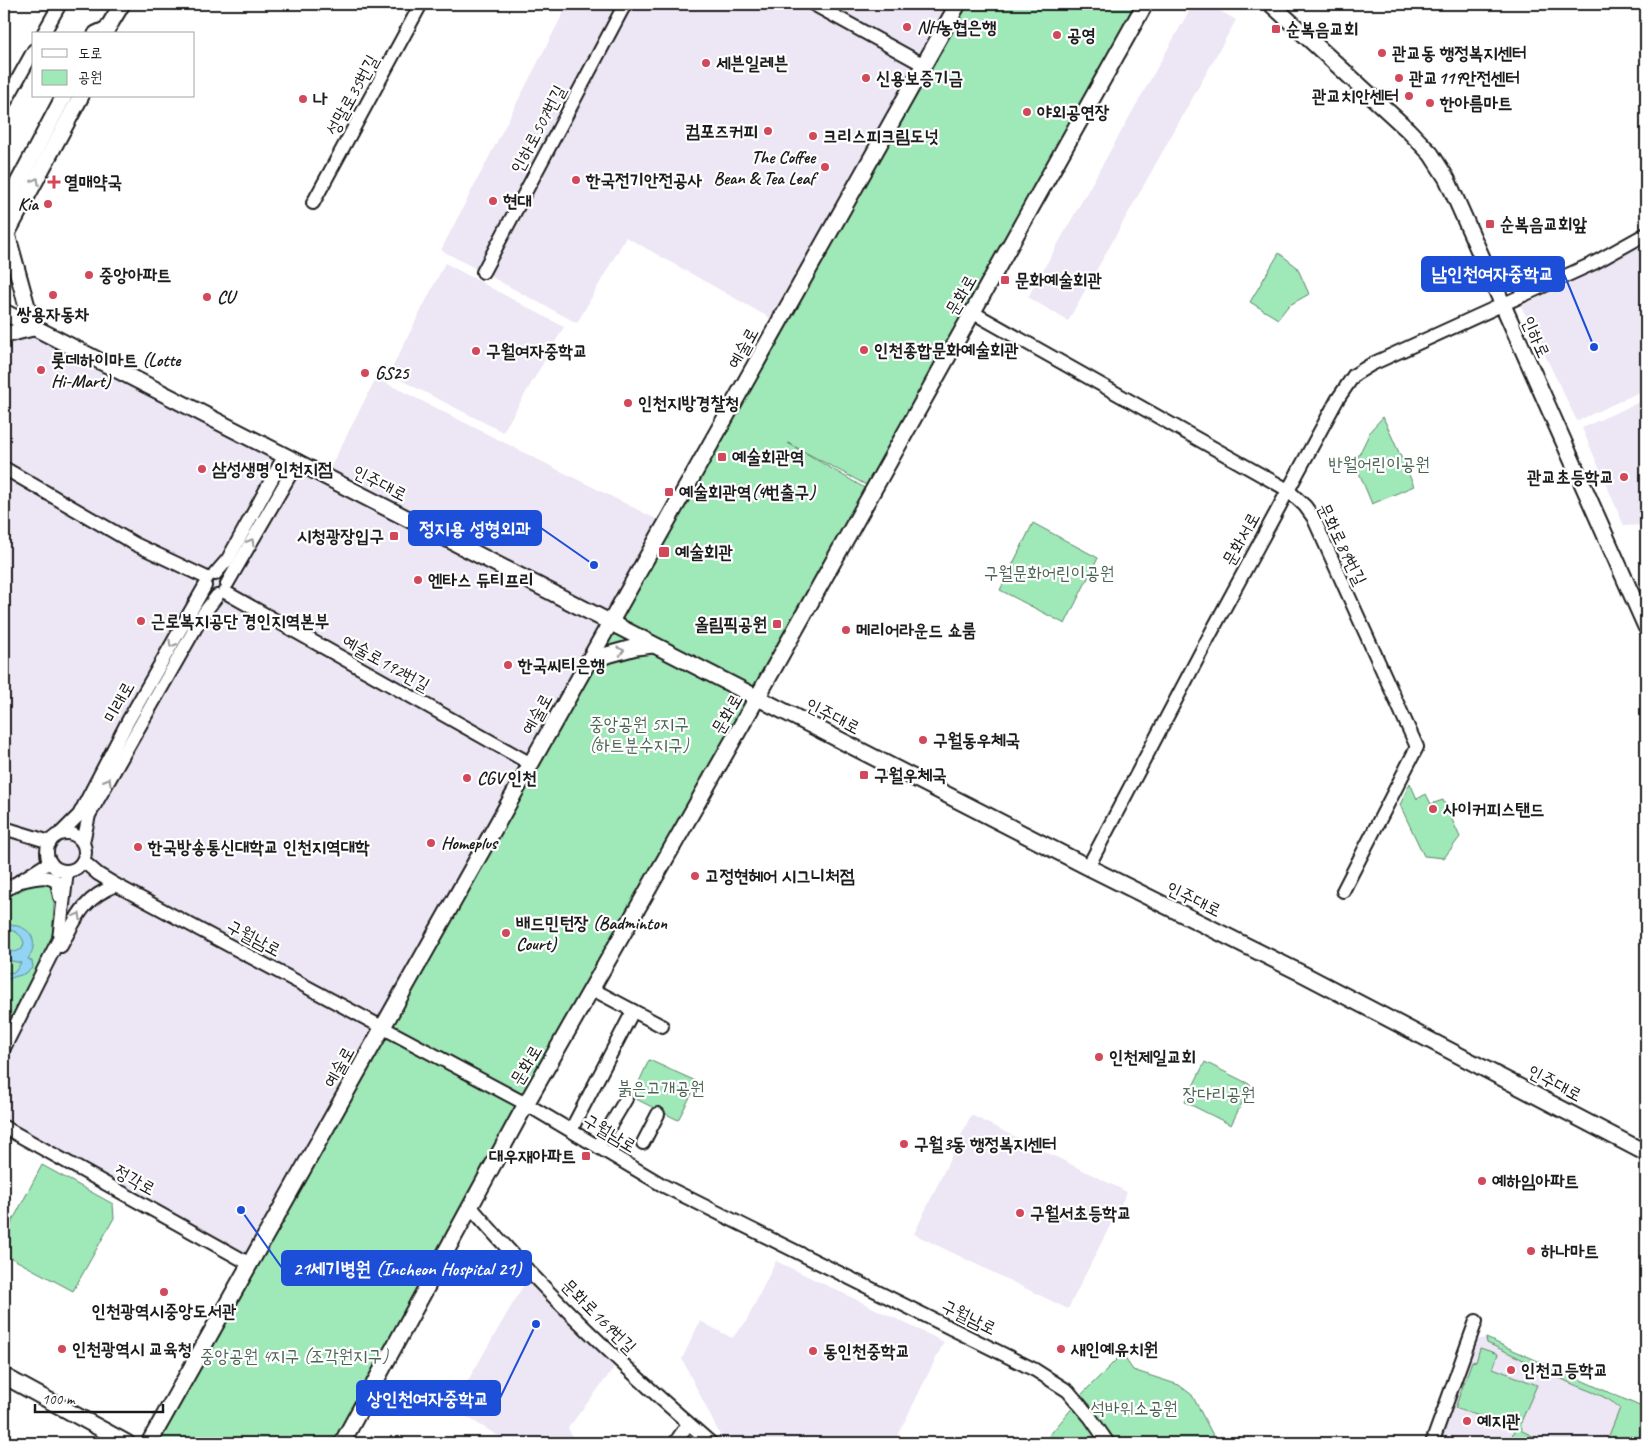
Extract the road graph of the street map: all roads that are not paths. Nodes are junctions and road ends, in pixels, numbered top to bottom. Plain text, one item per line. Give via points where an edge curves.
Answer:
1 (60, 4) edge
2 (122, 4) edge
3 (421, 4) edge
4 (625, 4) edge
5 (813, 4) edge
6 (958, 4) edge
7 (1145, 4) edge
8 (1271, 4) edge
9 (44, 32) edge
10 (103, 32) edge
11 (32, 54) edge
12 (924, 65) junction
13 (63, 98) edge
14 (80, 98) edge
15 (4, 104) edge
16 (312, 203) dead end
17 (5, 206) edge
18 (1646, 234) edge
19 (5, 236) edge
20 (483, 272) dead end
21 (1501, 304) junction
22 (4, 312) edge
23 (972, 312) junction
24 (33, 328) junction
25 (4, 335) edge
26 (291, 458) junction
27 (4, 468) edge
28 (1288, 490) junction
29 (209, 580) junction
30 (223, 590) junction
31 (610, 623) junction
32 (1646, 627) edge
33 (653, 645) junction
34 (589, 660) junction
35 (757, 698) junction
36 (531, 764) junction
37 (4, 828) edge
38 (61, 833) junction
39 (50, 842) junction
40 (83, 842) junction
41 (83, 861) junction
42 (50, 862) junction
43 (1088, 867) junction
44 (67, 871) junction
45 (20, 881) junction
46 (116, 885) junction
47 (1343, 890) dead end
48 (4, 891) edge
49 (63, 909) junction
50 (51, 956) junction
51 (592, 990) junction
52 (633, 1012) junction
53 (383, 1026) junction
54 (662, 1026) dead end
55 (4, 1048) edge
56 (626, 1098) dead end
57 (526, 1104) junction
58 (658, 1114) dead end
59 (4, 1127) edge
60 (570, 1130) junction
61 (643, 1143) dead end
62 (598, 1146) junction
63 (1646, 1153) edge
64 (470, 1206) junction
65 (250, 1264) junction
66 (1476, 1321) dead end
67 (4, 1376) edge
68 (688, 1424) junction
69 (127, 1443) edge
70 (149, 1443) edge
71 (342, 1443) edge
72 (675, 1443) edge
73 (711, 1443) edge
74 (1108, 1443) edge
75 (1432, 1443) edge

1 - 9 street
2 - 10 main road
3 - 16 street, 성말로35번길
4 - 20 street, 인하로507번길
5 - 12 street
6 - 12 main road, 예술로
7 - 23 main road, 문화로
8 - 21 main road, 인하로 via 1431,154 1447,179
11 - 15 street
12 - 31 main road, 예술로
13 - 17 main road
19 -> 14 main road
18 - 21 street, 문화서로 via 1594,263
19 - 24 main road
21 - 28 street, 문화서로 via 1358,372 1337,400
21 - 32 main road, 인하로
22 - 24 main road, 인주대로
23 - 28 street, 문화로89번길
23 - 35 main road, 문화로
24 - 25 main road
24 - 26 main road, 인주대로
26 - 29 street, 미래로 via 228,559
30 -> 26 street, 미래로
26 - 31 main road, 인주대로
27 - 29 street via 135,544
28 - 43 street, 문화서로
28 - 47 street, 문화로89번길 via 1313,517 1416,747
29 - 30 street via 209,594
29 - 30 street via 223,576
29 -> 38 street, 미래로 via 79,814
30 - 36 street, 예술로192번길
40 -> 30 street, 미래로 via 89,815 204,613
31 - 33 main road, 인주대로
31 - 34 main road, 예술로
34 -> 33 main road
33 - 35 main road, 인주대로
34 - 36 main road, 예술로
35 - 43 main road, 인주대로
35 - 51 main road, 문화로
36 - 53 main road, 예술로
37 - 39 street
38 - 39 street
38 - 40 street via 71,833
39 - 42 street via 47,852
40 - 41 street via 86,852
41 - 44 street
41 - 46 street, 구월남로
42 - 44 street via 57,869
42 - 45 street
43 - 63 main road, 인주대로 via 1330,988
44 - 49 street
45 - 48 street
45 - 49 street via 51,878 57,882
50 -> 46 street via 58,951 84,905 100,892
46 - 53 street, 구월남로
49 - 50 street via 59,940
50 - 55 street
51 - 52 street
51 - 57 main road, 문화로
52 - 54 street
52 - 60 street
53 - 57 street, 구월남로
53 - 65 main road, 예술로
56 - 62 street
57 - 60 street, 구월남로
57 - 64 main road, 문화로
58 - 61 street
59 - 65 street, 정각로
60 - 62 street, 구월남로
62 - 74 street, 구월남로 via 664,1186 1035,1370 1068,1391
64 - 68 street, 문화로169번길 via 612,1355
64 - 71 main road, 문화로
65 - 70 main road, 예술로
66 - 75 street
67 - 69 main road
68 - 72 street
68 - 73 street, 문화로169번길

